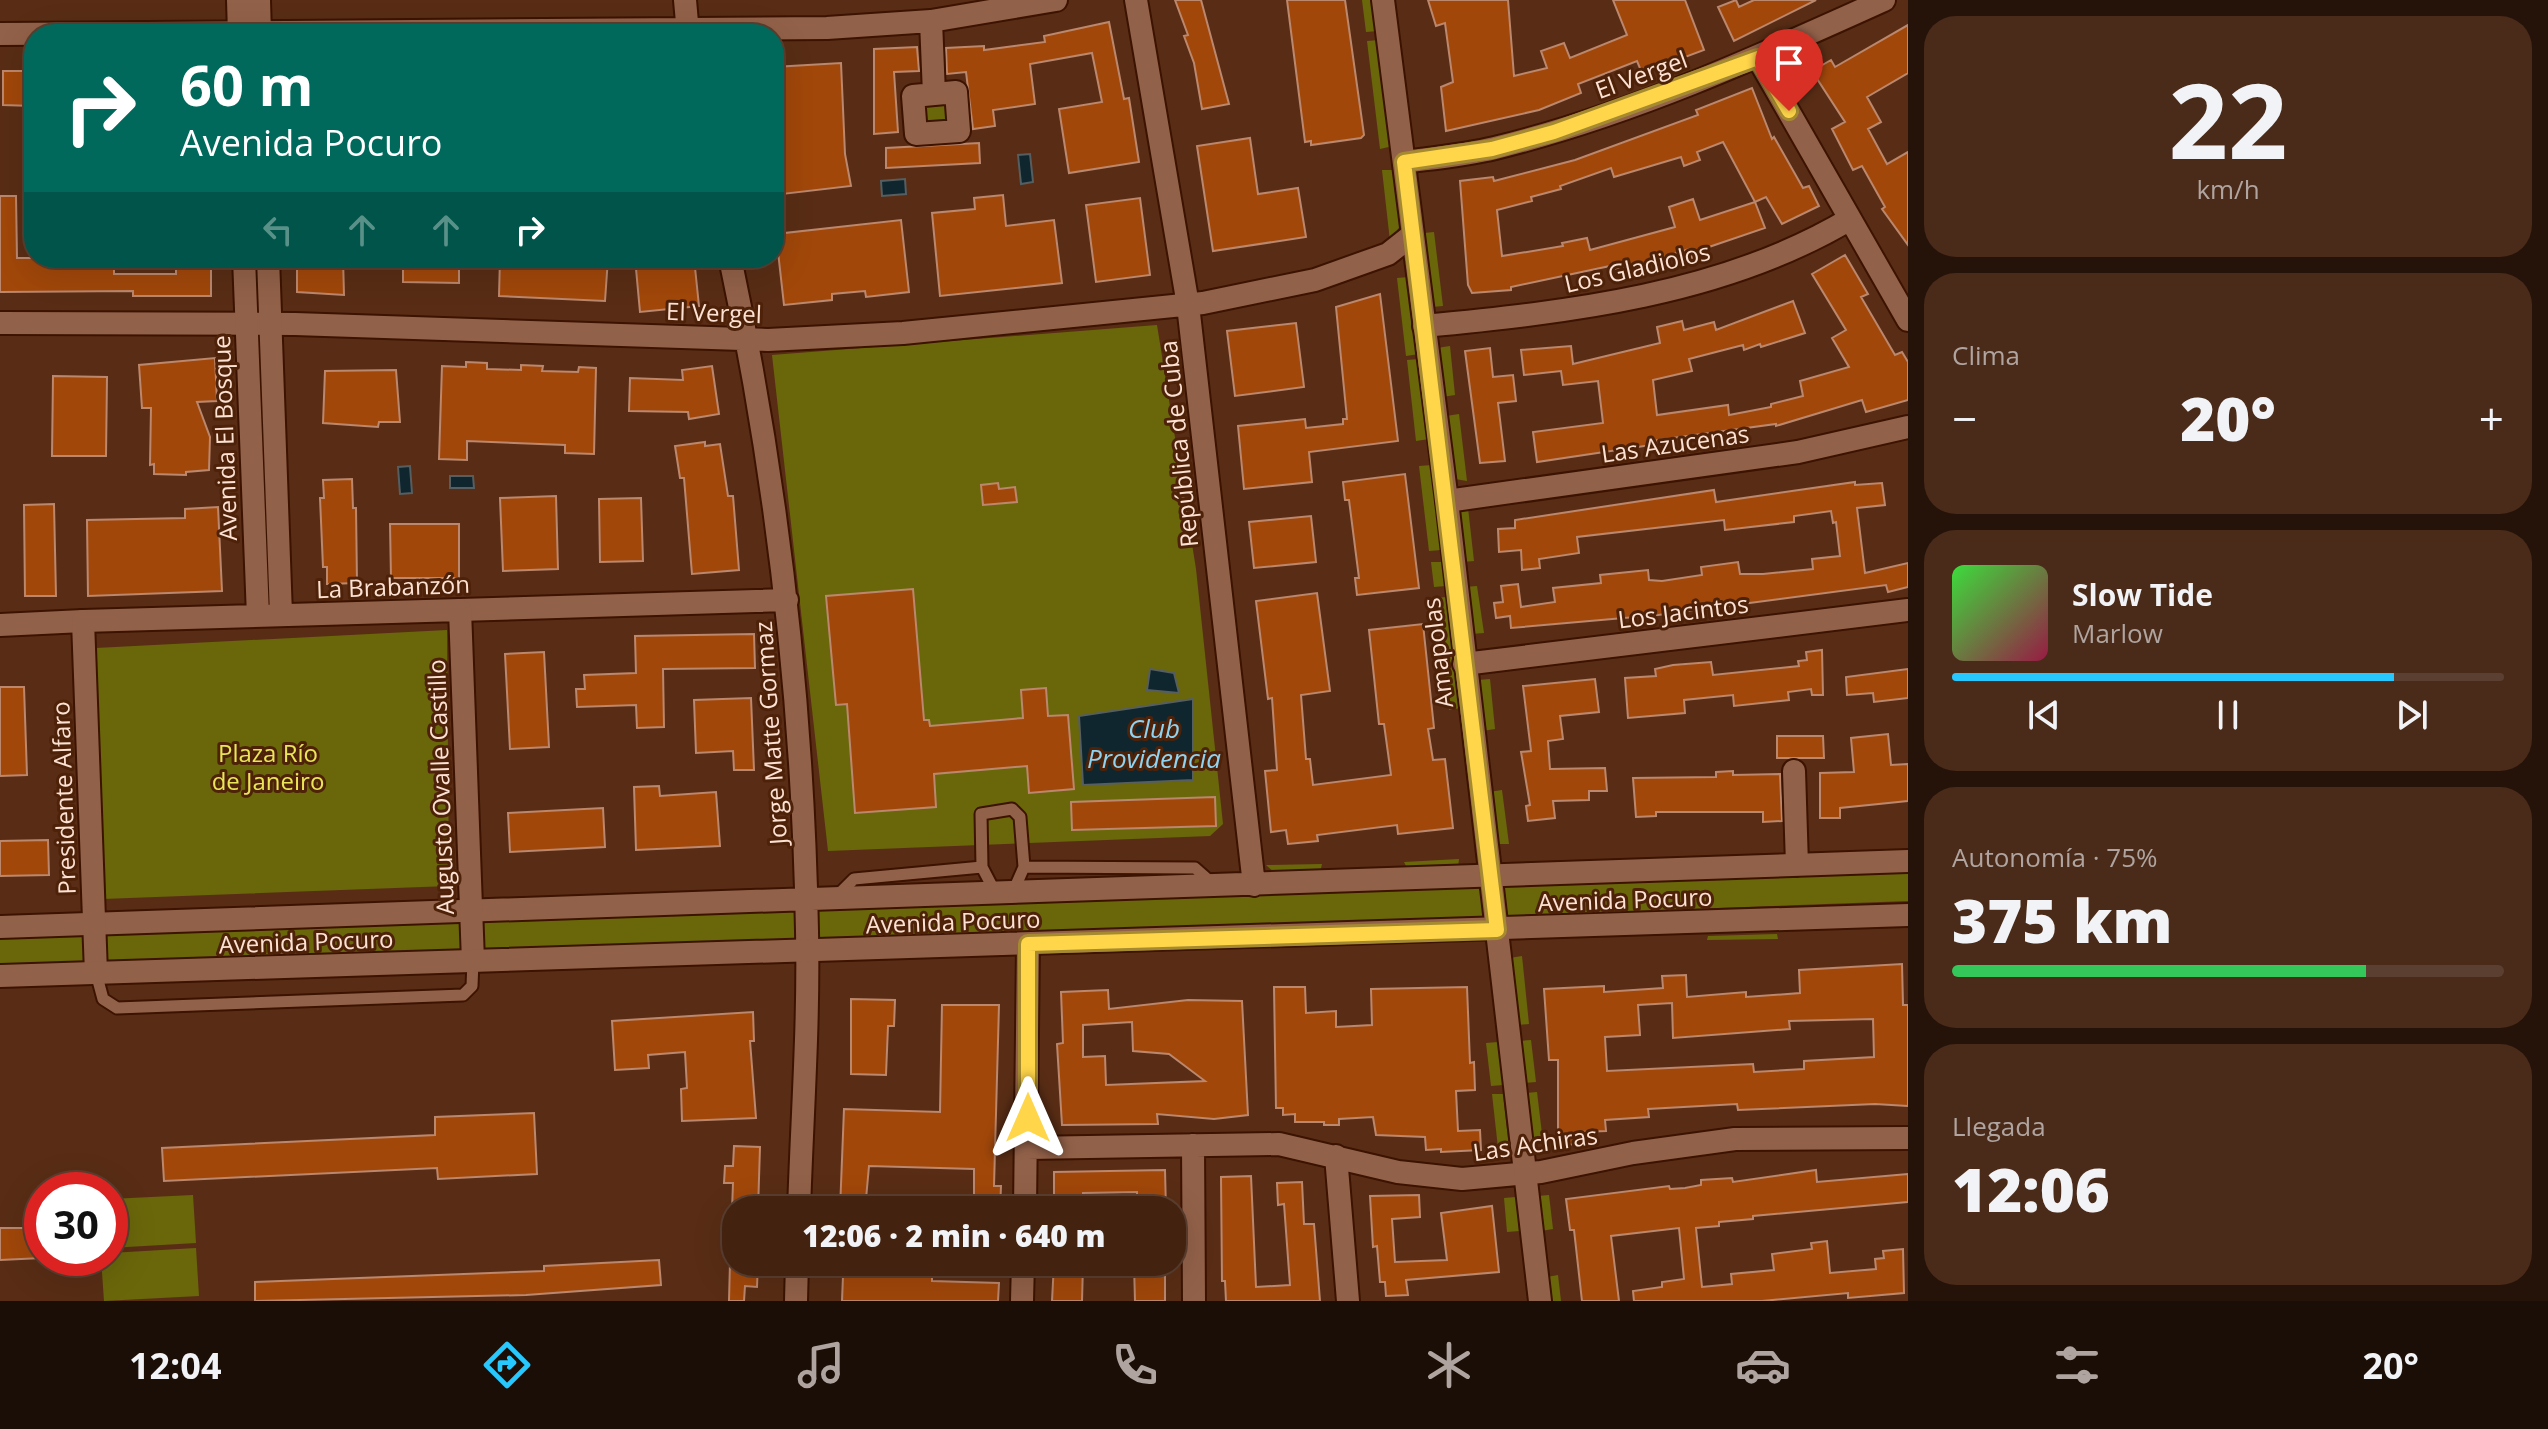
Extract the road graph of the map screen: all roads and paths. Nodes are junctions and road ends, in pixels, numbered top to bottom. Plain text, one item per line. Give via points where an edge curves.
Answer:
1 (238, 0) edge
2 (259, 0) edge
3 (685, 0) edge
4 (1056, 0) edge
5 (1136, 0) edge
6 (1383, 0) edge
7 (1884, 0) edge
8 (931, 21) junction
9 (247, 24) edge
10 (252, 24) edge
11 (687, 24) edge
12 (784, 28) edge
13 (0, 34) edge
14 (24, 34) edge
15 (1758, 58) junction
16 (934, 94) dead end
17 (1404, 162) junction
18 (1850, 219) junction
19 (1412, 235) junction
20 (244, 268) edge
21 (268, 268) edge
22 (732, 268) edge
23 (1188, 305) junction
24 (1908, 320) edge
25 (0, 323) edge
26 (246, 323) junction
27 (271, 324) junction
28 (1424, 326) junction
29 (747, 339) junction
30 (1908, 427) edge
31 (1447, 501) junction
32 (787, 600) junction
33 (460, 610) junction
34 (1908, 610) edge
35 (281, 615) junction
36 (258, 616) junction
37 (83, 621) junction
38 (0, 625) edge
39 (1464, 664) junction
40 (1794, 771) dead end
41 (1908, 861) edge
42 (1797, 865) junction
43 (982, 867) junction
44 (1024, 867) junction
45 (1490, 874) junction
46 (1254, 885) junction
47 (1215, 886) junction
48 (1004, 892) junction
49 (835, 898) junction
50 (807, 900) junction
51 (471, 911) junction
52 (1908, 915) edge
53 (94, 923) junction
54 (0, 927) edge
55 (1497, 930) junction
56 (1028, 944) junction
57 (808, 951) junction
58 (473, 961) junction
59 (96, 973) junction
60 (0, 976) edge
61 (1908, 1138) edge
62 (1193, 1145) junction
63 (1027, 1148) junction
64 (1336, 1156) junction
65 (1525, 1174) junction
66 (799, 1196) edge
67 (1025, 1196) edge
68 (797, 1276) edge
69 (1023, 1276) edge
70 (796, 1301) edge
71 (1022, 1301) edge
72 (1194, 1301) edge
73 (1348, 1301) edge
74 (1540, 1301) edge

1 - 9 street
2 - 10 street
3 - 11 street
4 - 8 street
5 - 23 street, República de Cuba
6 - 17 street, Amapolas
7 - 15 street, El Vergel
8 - 12 street
8 - 16 street
13 - 14 street
15 - 17 street, El Vergel via 1554,132 1492,149
15 - 18 street
17 - 19 street, Amapolas
18 - 24 street
18 - 28 street, Los Gladiolos via 1780,256 1638,297 1571,311
19 - 23 street, El Vergel via 1388,254 1315,280
19 - 28 street, Amapolas
20 - 26 street, Avenida El Bosque
21 - 27 street
22 - 29 street, Jorge Matte Gormaz
23 - 29 street, El Vergel via 903,333
23 - 46 street, República de Cuba
25 - 26 street, El Vergel
26 - 27 street, El Vergel
26 - 36 street, Avenida El Bosque
27 - 29 street, El Vergel
27 - 35 street
28 - 31 street, Amapolas
29 - 32 street, Jorge Matte Gormaz
30 - 31 street, Las Azucenas via 1798,452
31 - 39 street, Amapolas
32 - 33 street, La Brabanzón
32 - 50 street, Jorge Matte Gormaz
33 - 35 street, La Brabanzón
33 - 51 street, Augusto Ovalle Castillo
34 - 39 street, Los Jacintos
35 - 36 street, La Brabanzón
36 - 37 street, La Brabanzón
37 - 38 street, La Brabanzón
37 - 53 street, Presidente Alfaro
39 - 45 street, Amapolas
40 - 42 street
41 - 42 street, Avenida Pocuro
42 - 45 street, Avenida Pocuro
43 - 44 lane via 981,814 1012,809 1020,817
43 - 48 lane
43 - 49 lane via 854,879
44 - 47 lane via 1195,868
44 - 48 lane
45 - 46 street, Avenida Pocuro
45 - 55 street, Amapolas
46 - 47 street, Avenida Pocuro
47 - 48 street, Avenida Pocuro
48 - 49 street, Avenida Pocuro
49 - 50 street, Avenida Pocuro
50 - 51 street, Avenida Pocuro
50 - 57 street, Jorge Matte Gormaz
51 - 53 street, Avenida Pocuro
51 - 58 street, Augusto Ovalle Castillo
52 - 55 street, Avenida Pocuro
53 - 54 street, Avenida Pocuro
53 - 59 street, Presidente Alfaro
55 - 56 street, Avenida Pocuro
55 - 65 street, Amapolas
56 - 57 street, Avenida Pocuro
56 - 63 street
57 - 58 street, Avenida Pocuro
57 - 66 street, Jorge Matte Gormaz
58 - 59 street, Avenida Pocuro
58 - 59 lane via 472,986 463,995 117,1008 103,999
59 - 60 street, Avenida Pocuro
61 - 65 street, Las Achiras via 1735,1139
62 - 63 street, Las Achiras
62 - 64 street, Las Achiras via 1279,1144
62 - 72 street
63 - 67 street
64 - 65 street, Las Achiras via 1398,1172 1462,1179
64 - 73 street
65 - 74 street, Amapolas
68 - 70 street
69 - 71 street

